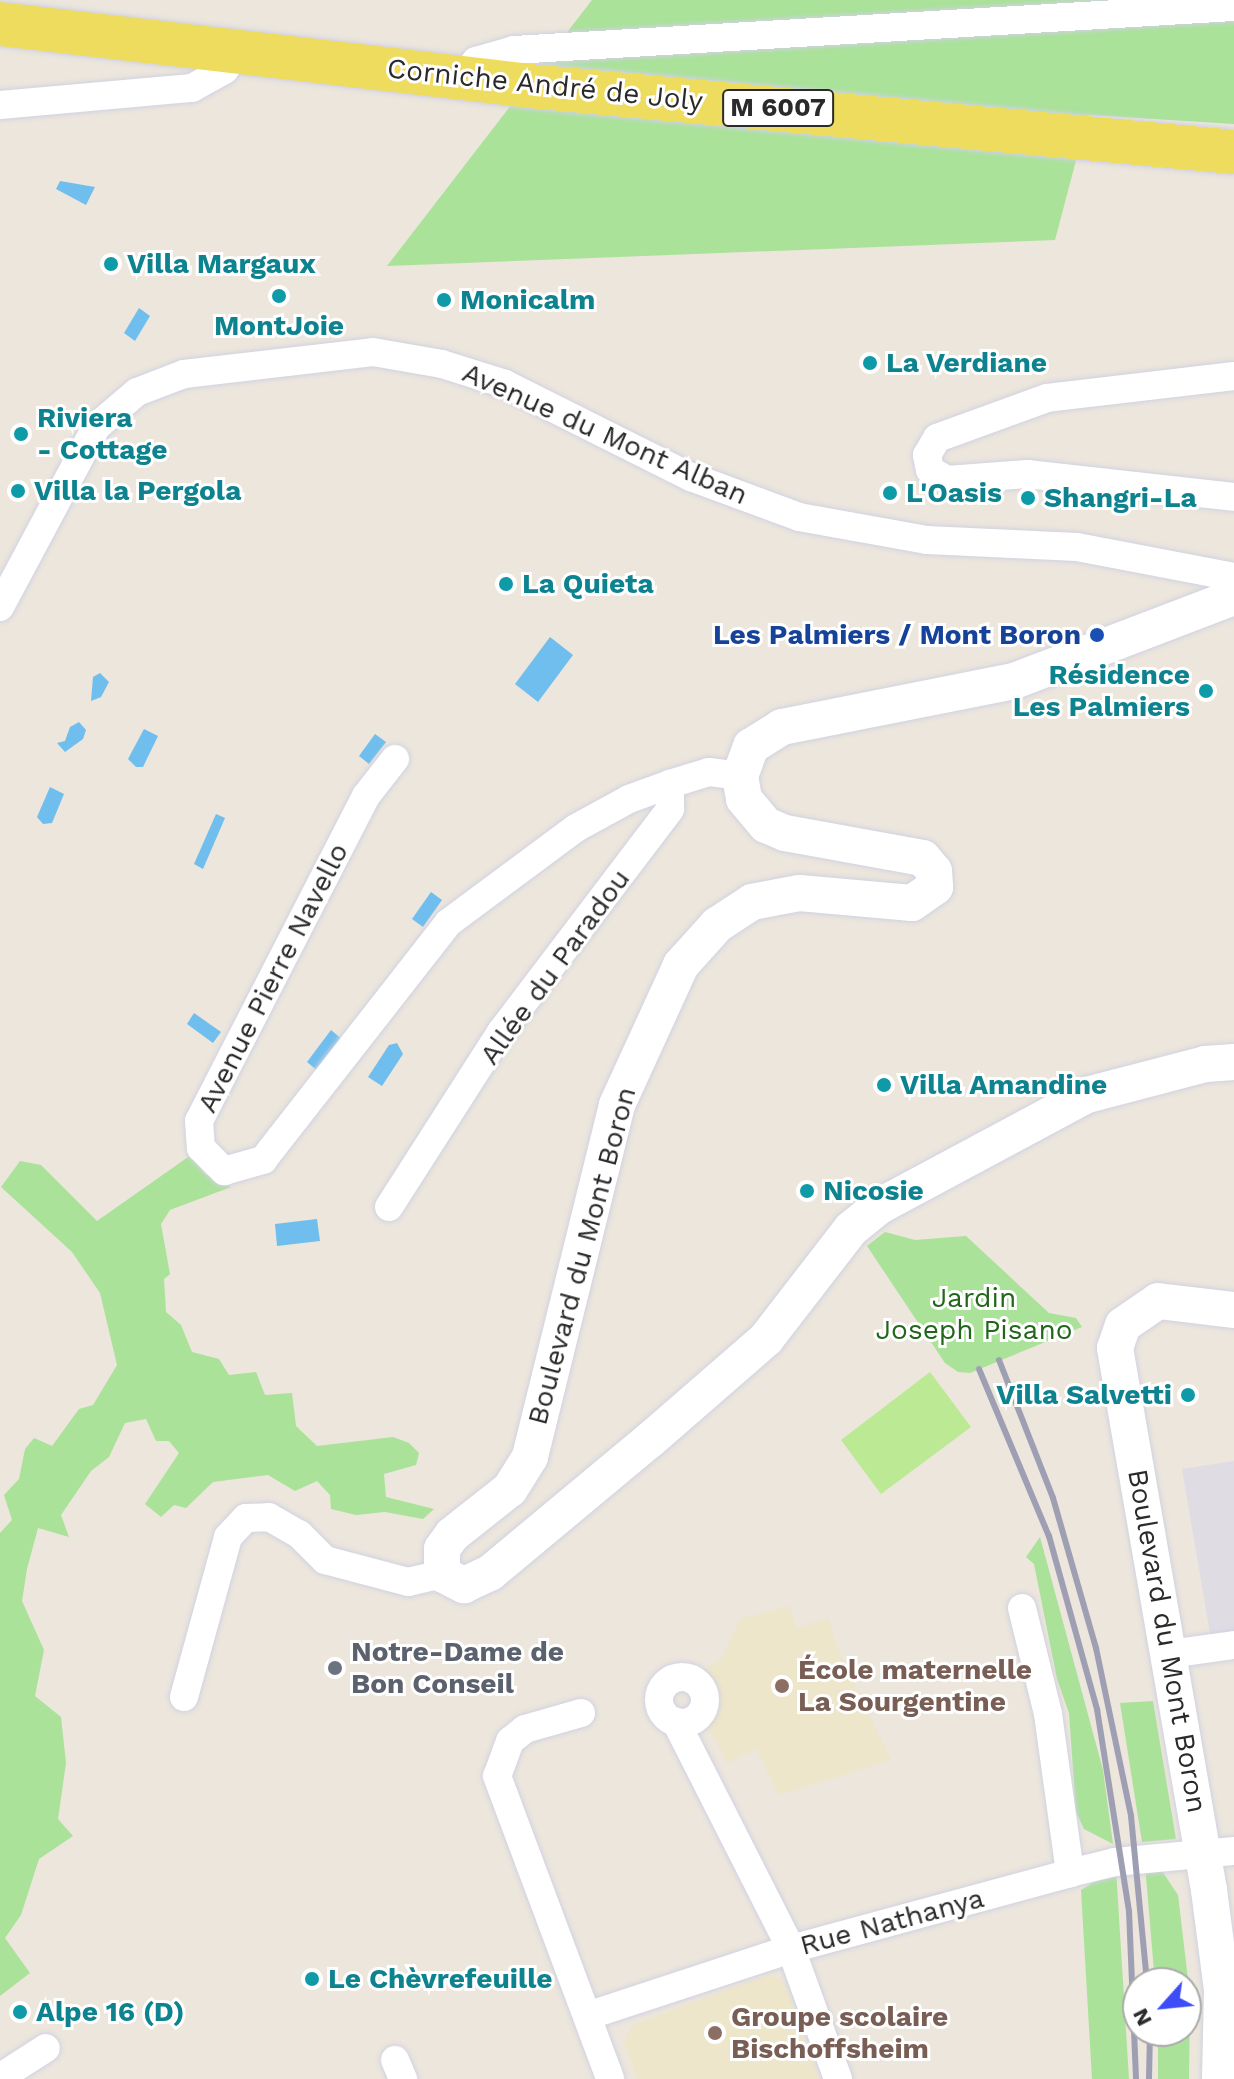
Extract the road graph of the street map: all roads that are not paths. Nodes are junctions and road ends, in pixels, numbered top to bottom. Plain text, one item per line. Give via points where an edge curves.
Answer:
1 (1234, 7) edge
2 (0, 24) edge
3 (175, 44) junction
4 (239, 52) junction
5 (463, 78) junction
6 (160, 87) junction
7 (0, 105) edge
8 (1234, 152) edge
9 (1234, 376) edge
10 (1234, 497) edge
11 (1234, 577) edge
12 (1234, 597) edge
13 (0, 607) edge
14 (395, 759) dead end
15 (740, 776) junction
16 (670, 784) junction
17 (1234, 1062) edge
18 (389, 1207) dead end
19 (1234, 1310) edge
20 (442, 1574) junction
21 (1022, 1608) dead end
22 (1234, 1645) edge
23 (1170, 1654) junction
24 (184, 1697) dead end
25 (581, 1713) dead end
26 (676, 1722) dead end
27 (1219, 1852) edge
28 (1070, 1873) junction
29 (791, 1949) junction
30 (587, 2016) junction
31 (46, 2048) dead end
32 (9, 2079) edge
33 (610, 2079) edge
34 (838, 2079) edge
35 (1220, 2079) edge

1 - 5 street via 514,50 476,61
2 - 3 main road, Corniche André de Joly / M 6007
3 - 4 main road, Corniche André de Joly / M 6007
3 - 6 street via 171,74
4 - 5 main road, Corniche André de Joly / M 6007
4 - 6 street via 203,84
5 - 8 main road, Corniche André de Joly / M 6007
6 - 7 street
9 - 10 street via 1047,398 937,438 927,455 930,470 947,480 1027,474
11 - 13 street, Avenue du Mont Alban via 1077,547 927,540 799,517 691,477 505,384 442,364 373,352 288,359 162,382 137,392 96,427
12 - 15 street via 1014,681 782,727 751,746
14 - 16 street, Avenue Pierre Navello via 366,796 199,1121 201,1148 224,1171 263,1160 448,923 576,828
15 - 16 street via 709,772
15 - 20 street, Boulevard du Mont Boron via 744,799 766,825 923,858 934,871 935,887 912,903 799,893 752,902 717,925 681,965 617,1105 530,1457 510,1489 452,1535 442,1549
16 - 18 street, Allée du Paradou via 670,809 501,1032
17 - 20 street via 1205,1064 1087,1095 878,1207 851,1229 766,1339 651,1439 490,1573 464,1585
19 - 23 street, Boulevard du Mont Boron via 1158,1301 1123,1325 1115,1348
20 - 24 street via 408,1582 325,1560 299,1534 269,1517 246,1518 228,1537
21 - 28 street via 1048,1714
22 - 23 street
23 - 27 street, Boulevard du Mont Boron
25 - 30 street via 525,1729 510,1741 497,1776
26 - 29 street
27 - 28 street, Rue Nathanya via 1115,1862
27 - 35 street, Boulevard du Mont Boron
28 - 29 street, Rue Nathanya
29 - 30 street, Rue Nathanya
29 - 34 street
30 - 33 street
31 - 32 street via 7,2073

